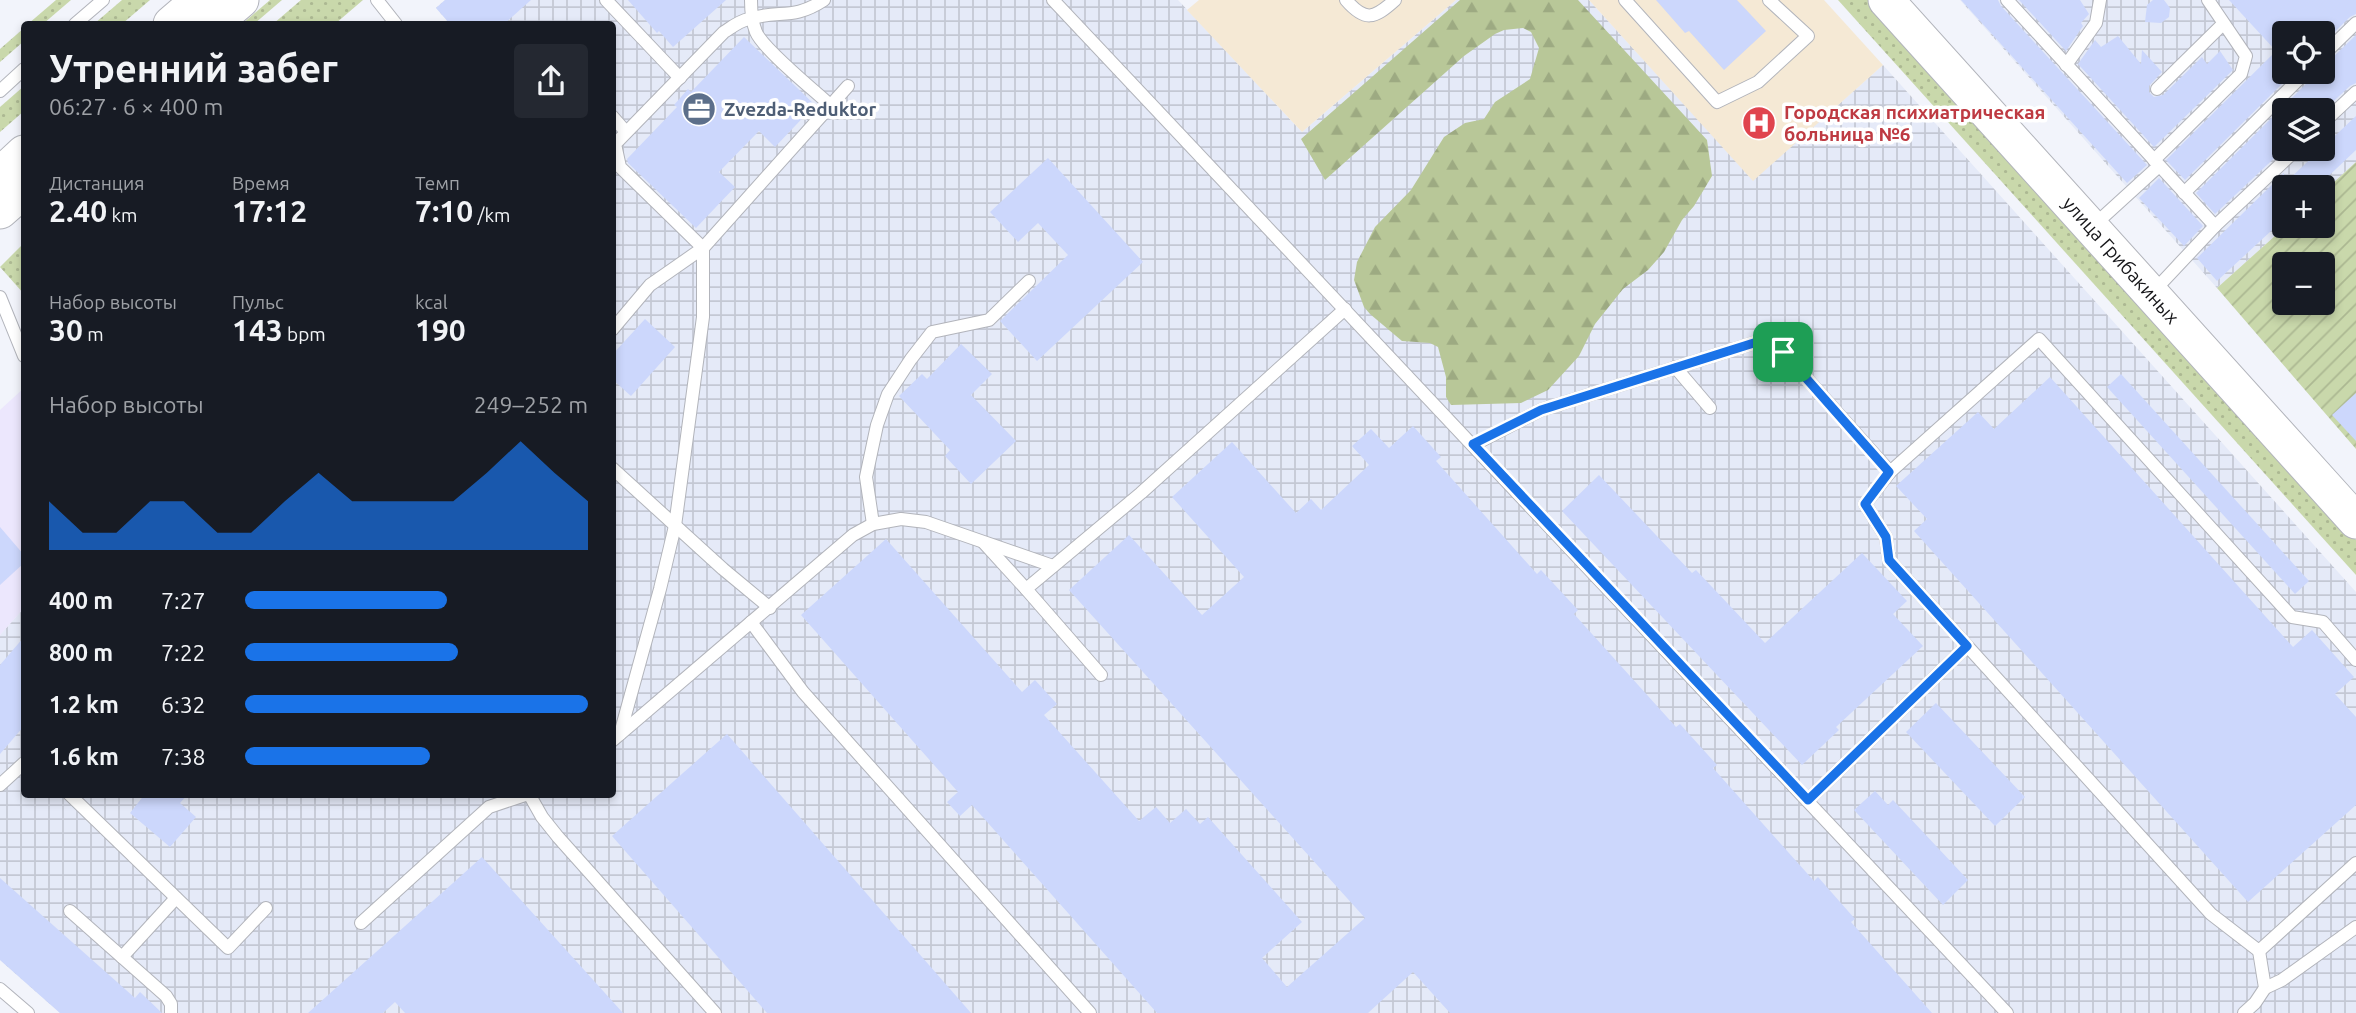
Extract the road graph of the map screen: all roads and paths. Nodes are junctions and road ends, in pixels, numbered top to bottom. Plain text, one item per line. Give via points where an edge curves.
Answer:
1 (103, 0) edge
2 (199, 0) edge
3 (241, 0) edge
4 (377, 0) edge
5 (606, 0) edge
6 (751, 0) edge
7 (824, 0) edge
8 (1053, 0) edge
9 (1346, 0) edge
10 (1395, 0) edge
11 (1625, 0) edge
12 (1769, 0) edge
13 (1886, 0) edge
14 (2007, 0) edge
15 (2100, 0) edge
16 (2208, 0) edge
17 (752, 18) junction
18 (78, 21) edge
19 (174, 21) edge
20 (216, 21) edge
21 (394, 21) edge
22 (2356, 23) edge
23 (2223, 24) junction
24 (2335, 43) edge
25 (2066, 65) junction
26 (21, 72) edge
27 (680, 78) junction
28 (2294, 84) edge
29 (848, 86) dead end
30 (2157, 89) dead end
31 (0, 91) edge
32 (2356, 92) edge
33 (830, 105) junction
34 (2335, 112) edge
35 (616, 121) edge
36 (626, 132) junction
37 (616, 143) edge
38 (616, 149) edge
39 (21, 156) edge
40 (2284, 161) edge
41 (2156, 163) junction
42 (0, 175) edge
43 (21, 193) edge
44 (2183, 193) junction
45 (0, 211) edge
46 (2215, 226) junction
47 (2091, 227) junction
48 (703, 248) junction
49 (1029, 281) dead end
50 (2151, 293) junction
51 (0, 297) edge
52 (1345, 309) junction
53 (616, 325) edge
54 (21, 349) edge
55 (1675, 367) junction
56 (1710, 408) dead end
57 (1473, 444) junction
58 (616, 472) edge
59 (1889, 472) junction
60 (2356, 521) edge
61 (873, 524) junction
62 (675, 526) junction
63 (983, 542) junction
64 (1053, 566) junction
65 (1026, 589) junction
66 (770, 608) junction
67 (751, 622) junction
68 (1967, 646) junction
69 (2356, 660) edge
70 (1101, 675) dead end
71 (616, 738) edge
72 (21, 766) edge
73 (0, 785) edge
74 (73, 798) edge
75 (516, 798) edge
76 (530, 798) edge
77 (1808, 800) junction
78 (2356, 863) edge
79 (176, 898) junction
80 (266, 908) dead end
81 (70, 911) dead end
82 (361, 923) dead end
83 (2356, 927) edge
84 (2259, 951) junction
85 (122, 957) junction
86 (2264, 988) junction
87 (0, 989) edge
88 (28, 1013) edge
89 (170, 1013) edge
90 (715, 1013) edge
91 (1090, 1013) edge
92 (2007, 1013) edge
93 (2244, 1013) edge

1 - 18 lane
2 - 19 street
3 - 20 street
4 - 21 lane
5 - 27 lane
6 - 17 lane
7 - 17 lane via 794,14
8 - 52 lane
9 - 10 lane via 1367,17 1381,13
11 - 12 lane via 1717,102 1758,82 1808,36
13 - 47 street, улица Грибакиных
14 - 25 lane
15 - 25 lane via 2096,23
16 - 23 lane
17 - 27 lane via 724,32
17 - 33 lane via 766,47
22 - 24 lane
23 - 30 lane
23 - 41 lane via 2246,56 2241,74
25 - 41 lane
26 - 31 lane
27 - 36 lane
28 - 44 lane
29 - 33 lane
32 - 34 lane
33 - 48 lane
35 - 36 lane
36 - 37 lane
38 - 48 lane via 620,167
39 - 42 street
40 - 46 lane
41 - 44 lane
41 - 47 lane
43 - 45 street
44 - 46 lane
46 - 50 lane
47 - 50 street, улица Грибакиных
48 - 53 lane via 650,285
48 - 62 lane via 703,317
49 - 61 lane via 989,320 932,332 888,394 866,477
50 - 60 street, улица Грибакиных
51 - 54 lane
52 - 57 lane
52 - 64 lane
55 - 56 lane
55 - 57 lane via 1541,410
55 - 59 lane via 1757,342 1771,346 1806,376
57 - 77 lane
58 - 62 lane
59 - 68 lane via 1865,504 1886,537 1889,560
59 - 69 lane via 2039,339 2292,617 2323,622
61 - 63 lane via 901,519 926,522
61 - 66 lane via 853,535
62 - 66 lane
62 - 71 lane
63 - 64 lane
63 - 65 lane
64 - 65 lane
65 - 70 lane
66 - 67 lane
67 - 71 lane
67 - 91 lane via 803,692
68 - 77 lane
68 - 84 lane via 2211,914
72 - 73 lane
74 - 79 lane
75 - 82 lane via 489,807
76 - 90 lane via 558,837
77 - 92 lane
78 - 84 lane
79 - 80 lane via 228,948
79 - 85 lane
81 - 85 lane
83 - 86 lane
84 - 86 lane
85 - 89 lane via 166,996
86 - 93 lane
87 - 88 lane

